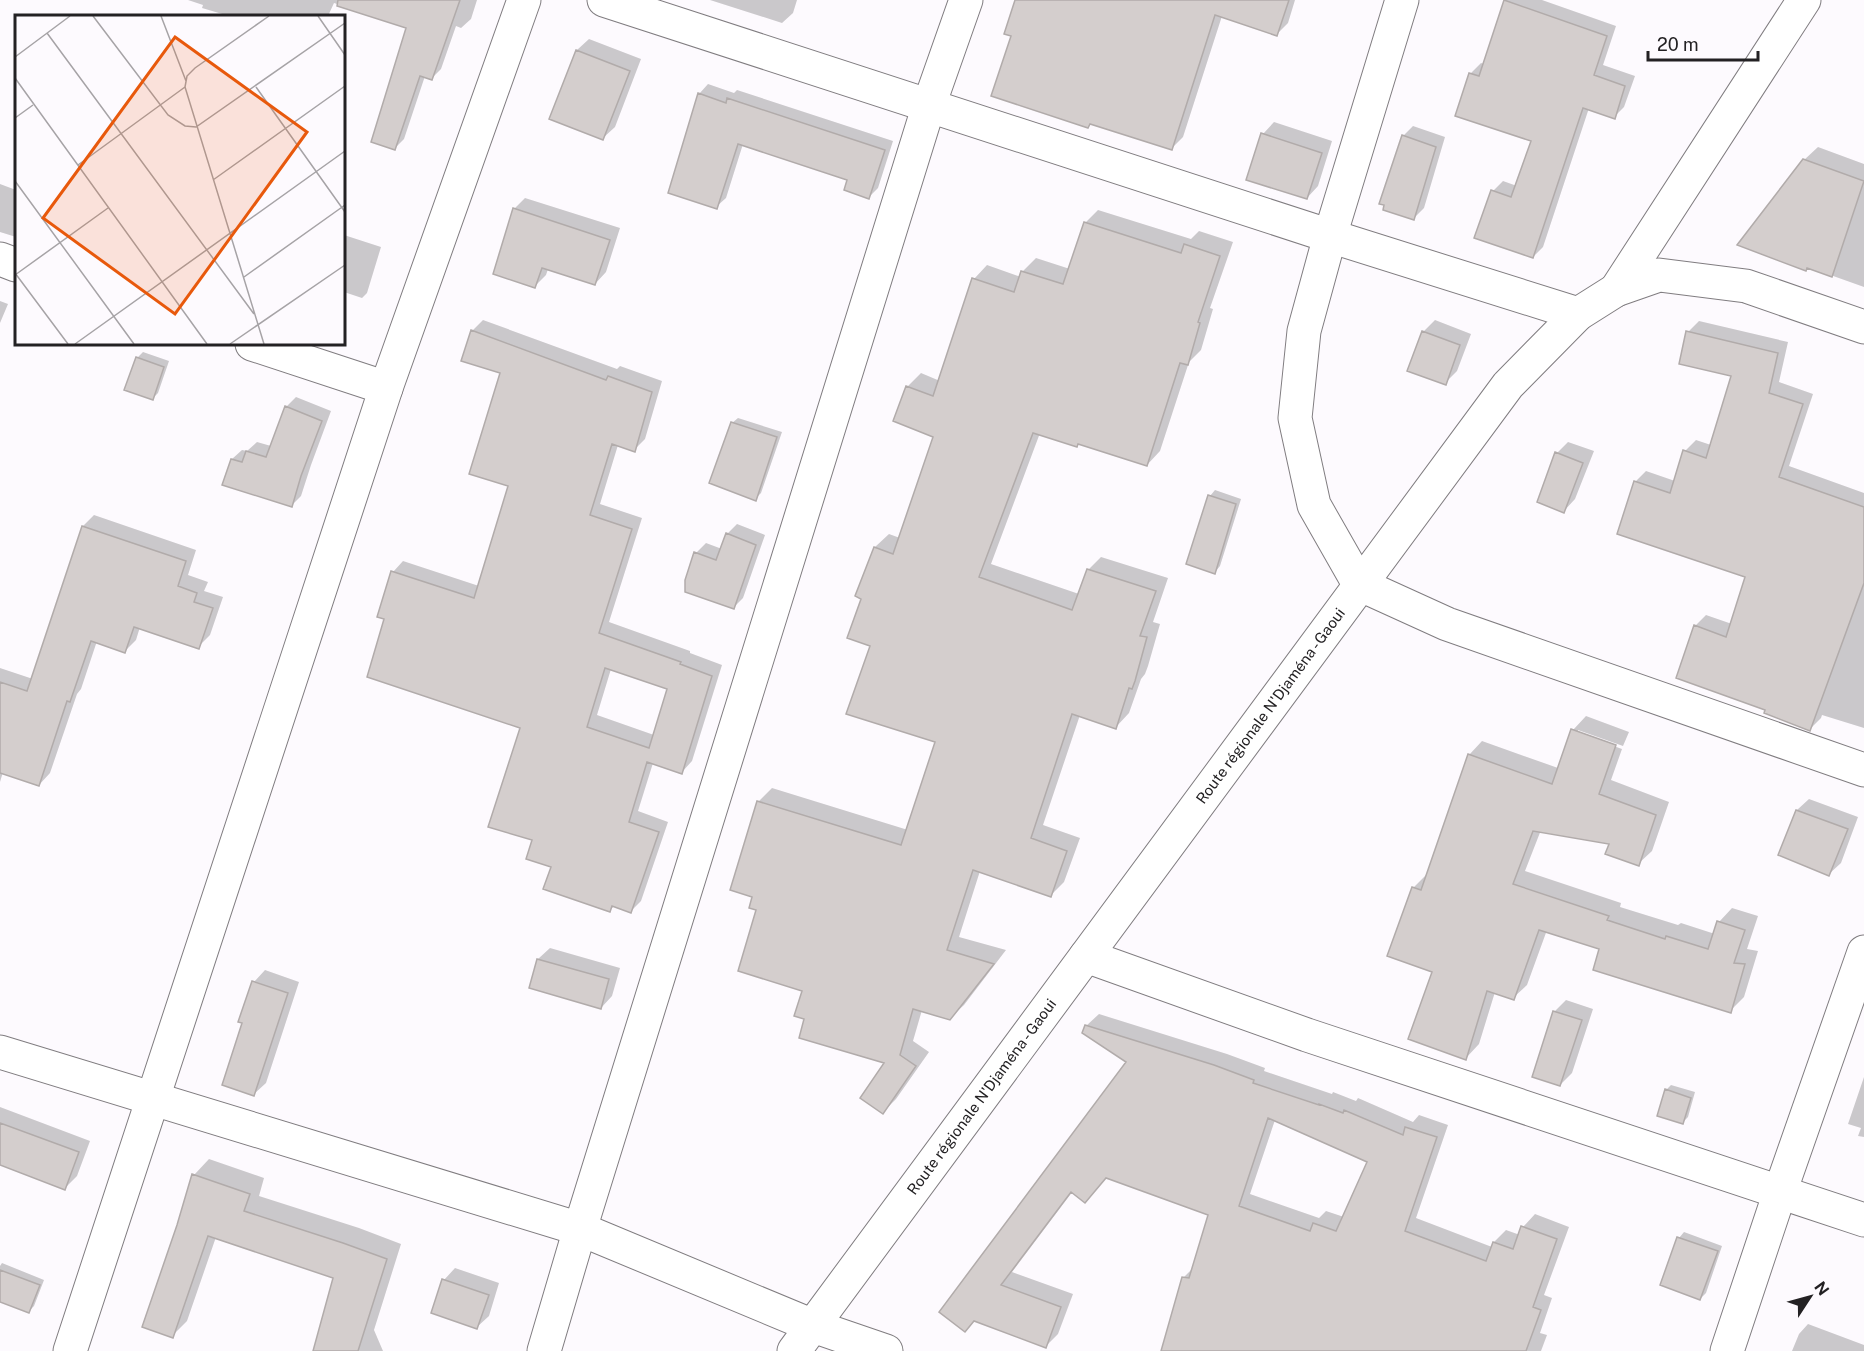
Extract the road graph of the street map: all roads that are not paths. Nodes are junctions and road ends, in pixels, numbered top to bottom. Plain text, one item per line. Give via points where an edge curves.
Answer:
1 (524, 0) edge
2 (604, 0) edge
3 (966, 0) edge
4 (1402, 0) edge
5 (1804, 0) edge
6 (929, 105) junction
7 (1330, 236) junction
8 (0, 259) edge
9 (15, 265) edge
10 (1616, 290) junction
11 (1578, 314) junction
12 (1864, 327) edge
13 (255, 345) edge
14 (387, 388) junction
15 (1359, 584) junction
16 (1864, 770) edge
17 (1864, 952) edge
18 (1086, 956) junction
19 (0, 1052) edge
20 (152, 1099) junction
21 (1780, 1192) junction
22 (1864, 1220) edge
23 (580, 1229) junction
24 (804, 1338) edge
25 (70, 1351) edge
26 (544, 1351) edge
27 (886, 1351) edge
28 (1727, 1351) edge

1 - 14 street
2 - 6 street
3 - 6 street
4 - 7 street
5 - 10 street
6 - 7 street
6 - 23 street
7 - 11 street
7 - 15 street via 1304,331 1295,418 1314,505
8 - 9 street
10 - 11 street, Route régionale N'Djaména - Gaoui
10 - 12 street, Route régionale N'Djaména - Gaoui via 1659,274 1746,286
11 - 15 street, Route régionale N'Djaména - Gaoui via 1508,385
13 - 14 street
14 - 20 street
15 - 16 street via 1448,624
15 - 18 street, Route régionale N'Djaména - Gaoui
17 - 21 street
18 - 21 street via 1307,1035
18 - 24 street, Route régionale N'Djaména - Gaoui
19 - 20 street
20 - 23 street
20 - 25 street
21 - 22 street
21 - 28 street
23 - 24 street
23 - 26 street
24 - 27 street

